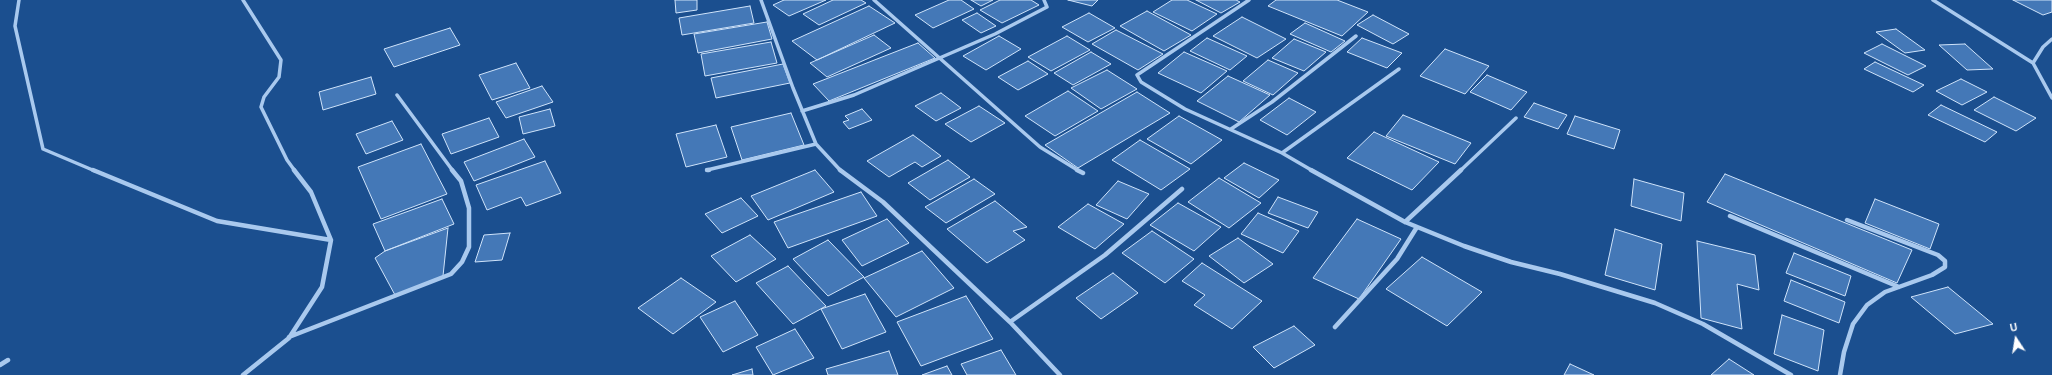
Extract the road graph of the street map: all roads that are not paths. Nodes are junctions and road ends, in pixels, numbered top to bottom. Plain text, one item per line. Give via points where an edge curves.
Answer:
1 (18, 0) edge
2 (243, 0) edge
3 (761, 0) edge
4 (874, 0) edge
5 (1044, 0) edge
6 (1249, 0) edge
7 (1933, 0) edge
8 (1356, 36) dead end
9 (2052, 39) edge
10 (941, 58) junction
11 (2033, 63) junction
12 (1399, 69) dead end
13 (397, 95) dead end
14 (2052, 98) edge
15 (802, 111) junction
16 (1516, 118) dead end
17 (1231, 129) junction
18 (816, 144) junction
19 (1282, 154) junction
20 (707, 170) dead end
21 (1083, 172) dead end
22 (1182, 188) dead end
23 (1730, 216) dead end
24 (1847, 220) dead end
25 (1405, 222) junction
26 (1417, 227) junction
27 (331, 240) junction
28 (1899, 287) junction
29 (1010, 322) junction
30 (1335, 327) dead end
31 (288, 338) junction
32 (8, 360) dead end
33 (0, 365) edge
34 (243, 375) edge
35 (1060, 375) edge
36 (1791, 375) edge
37 (1840, 375) edge

1 - 27 street via 15,26 43,149 217,221
2 - 27 street via 281,60 279,77 264,97 261,107 287,160 311,192
3 - 15 street
4 - 10 street
5 - 10 street via 1048,4 1047,8
6 - 17 street via 1137,75 1141,82 1185,109
7 - 11 street
8 - 17 street via 1272,102
9 - 11 street via 2043,47
10 - 15 street via 854,95
10 - 21 street via 1040,147
11 - 14 street
12 - 19 street
13 - 31 street via 461,181 469,208 469,246 462,262 451,274 424,286
15 - 18 street
16 - 25 street
17 - 19 street
18 - 20 street
18 - 29 street via 840,170 883,202
19 - 25 street
22 - 29 street via 1105,255
23 - 28 street
24 - 28 street via 1924,248 1945,261 1945,267
25 - 26 street
26 - 30 street via 1397,259
26 - 36 street via 1511,262 1655,302 1703,324
27 - 31 street via 322,287
28 - 37 street via 1885,292 1866,305 1853,324
29 - 35 street
31 - 34 street
32 - 33 street

